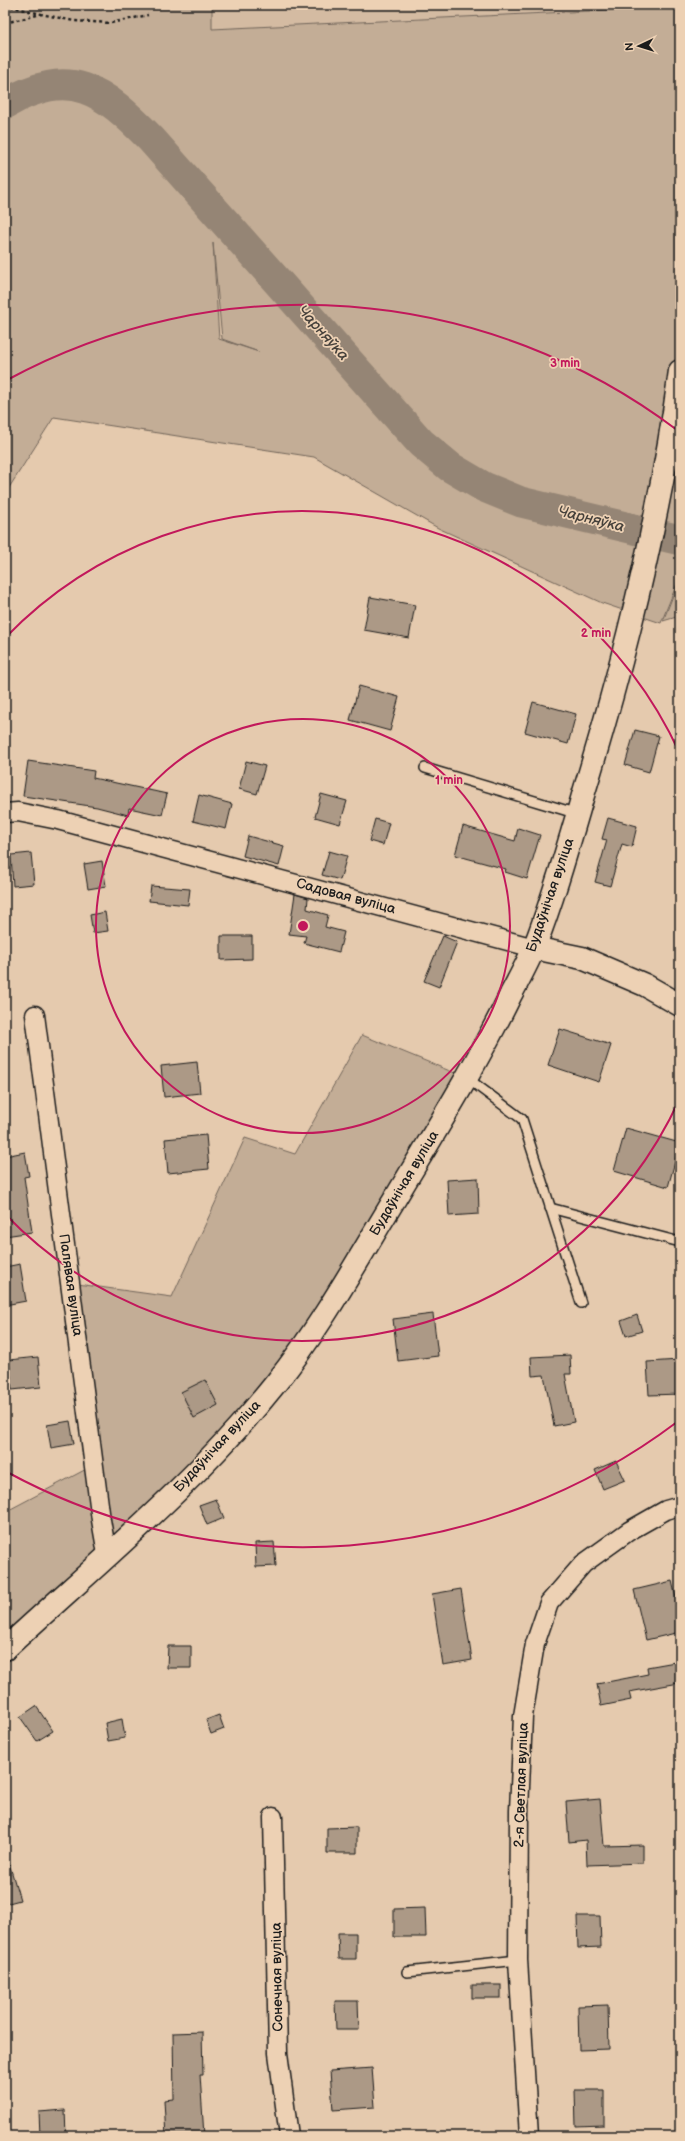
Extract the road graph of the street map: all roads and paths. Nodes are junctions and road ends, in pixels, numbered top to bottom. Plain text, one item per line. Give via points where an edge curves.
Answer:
1 (5, 5) edge
2 (41, 14) junction
3 (148, 15) dead end
4 (5, 23) edge
5 (680, 371) edge
6 (425, 768) dead end
7 (5, 813) edge
8 (578, 814) junction
9 (534, 948) junction
10 (680, 1005) edge
11 (35, 1015) dead end
12 (467, 1078) junction
13 (550, 1208) junction
14 (680, 1242) edge
15 (581, 1303) dead end
16 (680, 1506) edge
17 (107, 1554) junction
18 (5, 1649) edge
19 (273, 1817) dead end
20 (518, 1960) junction
21 (406, 1972) dead end
22 (289, 2136) edge
23 (529, 2136) edge

1 - 2 path
2 - 3 path via 74,21 111,23
2 - 4 path
5 - 8 main road, Будаўнічая вуліца via 671,440 634,614 614,694
6 - 8 lane
7 - 9 street, Садовая вуліца via 18,812 58,820
8 - 9 main road, Будаўнічая вуліца
9 - 10 main road, Садовая вуліца via 582,958 645,985
9 - 12 main road, Будаўнічая вуліца
11 - 17 street, Палявая вуліца
12 - 13 lane via 522,1119
12 - 17 main road, Будаўнічая вуліца via 316,1327 278,1381 191,1477
13 - 14 lane
13 - 15 lane
16 - 20 street, 2-я Светлая вуліца via 666,1510 635,1527 583,1564 549,1603 535,1644 523,1716 519,1811
17 - 18 main road, Будаўнічая вуліца
19 - 22 street, Сонечная вуліца via 278,2053
20 - 21 lane
20 - 23 street, 2-я Светлая вуліца

